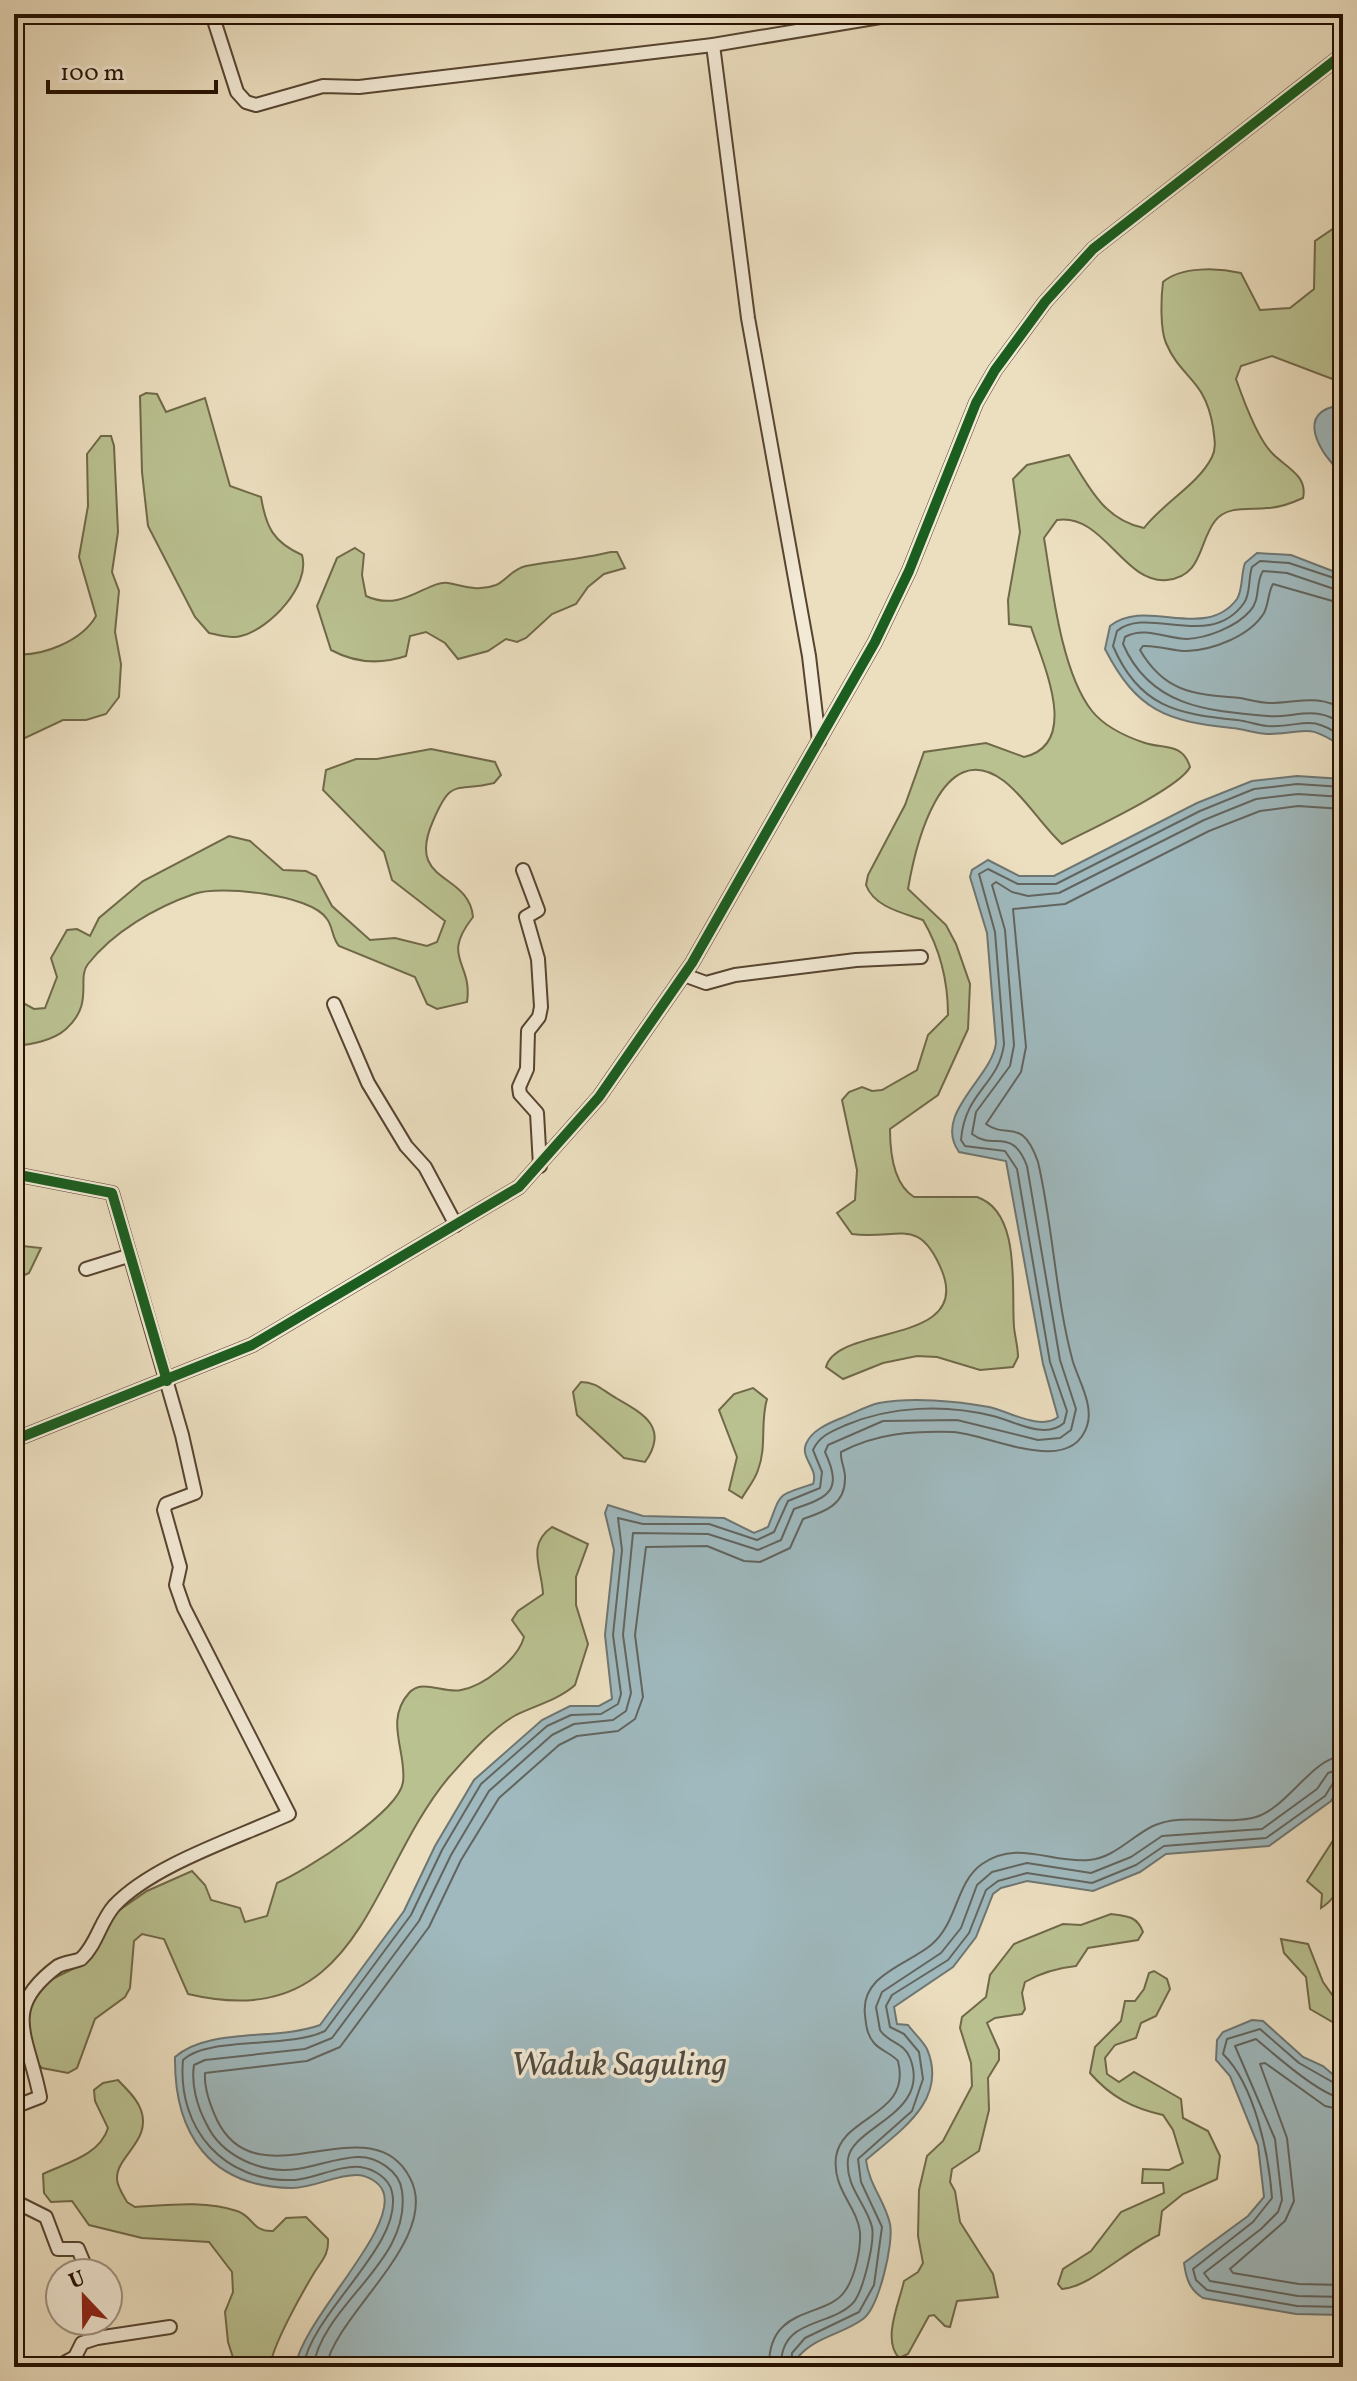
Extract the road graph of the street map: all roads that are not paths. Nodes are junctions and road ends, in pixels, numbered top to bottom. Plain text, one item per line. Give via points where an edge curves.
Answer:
1 (212, 14) edge
2 (898, 14) edge
3 (713, 45) junction
4 (1343, 54) edge
5 (819, 741) junction
6 (523, 870) dead end
7 (921, 957) dead end
8 (684, 975) junction
9 (334, 1004) dead end
10 (540, 1166) junction
11 (14, 1174) edge
12 (456, 1225) junction
13 (128, 1256) junction
14 (86, 1269) dead end
15 (167, 1381) junction
16 (14, 1440) edge
17 (14, 2107) edge
18 (14, 2201) edge
19 (81, 2257) edge
20 (170, 2327) dead end
21 (97, 2338) joint
22 (57, 2367) edge

1 - 3 street via 237,92 256,105 323,86 359,87
2 - 3 street
3 - 5 street via 748,318 809,656
4 - 5 street via 1093,249 1045,302 976,403 909,571
5 - 8 street
6 - 10 street via 538,910 526,917 538,959 541,1007 528,1031 527,1069 519,1087 537,1113
7 - 8 street via 856,960 706,983
8 - 10 street via 599,1097
9 - 12 street via 368,1083 425,1167
10 - 12 street via 519,1187
11 - 13 street via 112,1193
12 - 15 street via 252,1345
13 - 14 street
13 - 15 street
15 - 16 street
15 - 17 street via 195,1493 166,1504 164,1510 180,1567 176,1585 289,1814 140,1884 112,1908 81,1959 58,1966 20,1994 14,2014 40,2097
18 - 19 street via 46,2217 58,2249 78,2249
20 - 21 street
21 - 22 street via 82,2343 75,2357

